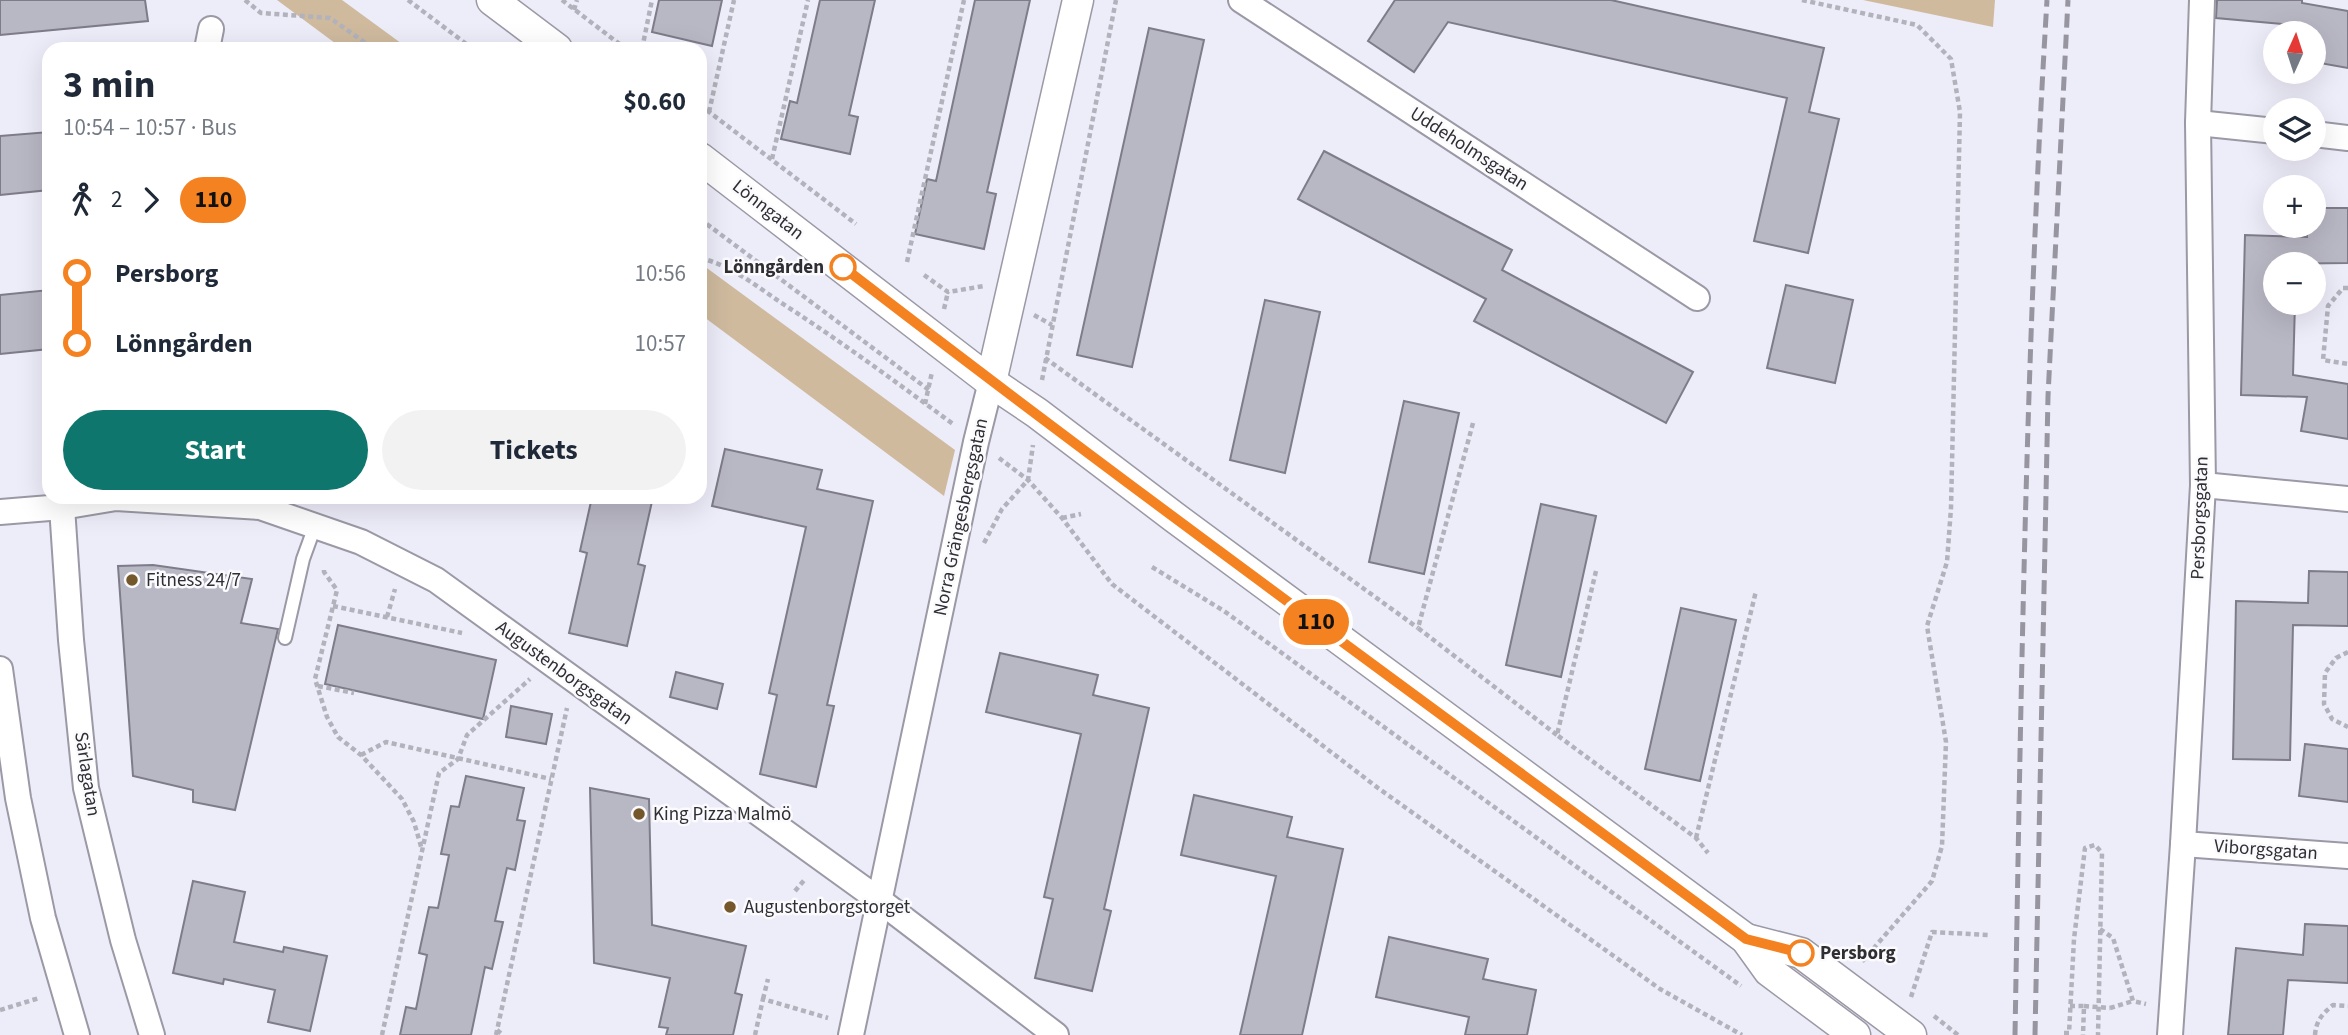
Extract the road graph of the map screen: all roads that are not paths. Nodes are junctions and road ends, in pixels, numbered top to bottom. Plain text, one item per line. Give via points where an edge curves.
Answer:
1 (492, 0) edge
2 (1078, 0) edge
3 (1241, 0) edge
4 (2203, 0) edge
5 (548, 42) edge
6 (2198, 124) junction
7 (2263, 130) edge
8 (2326, 135) edge
9 (2348, 138) edge
10 (707, 163) edge
11 (1697, 298) dead end
12 (991, 382) junction
13 (2203, 485) junction
14 (2348, 499) edge
15 (80, 504) edge
16 (212, 504) edge
17 (62, 507) junction
18 (0, 513) edge
19 (315, 526) junction
20 (285, 638) dead end
21 (0, 669) edge
22 (2183, 844) junction
23 (2348, 856) edge
24 (879, 900) junction
25 (1746, 939) junction
26 (852, 1030) edge
27 (77, 1035) edge
28 (152, 1035) edge
29 (1056, 1035) edge
30 (1855, 1035) edge
31 (1911, 1035) edge
32 (2170, 1035) edge

1 - 5 street
2 - 12 street, Norra Grängesbergsgatan
3 - 11 street, Uddeholmsgatan
4 - 6 street, Persborgsgatan
6 - 7 street
6 - 13 street, Persborgsgatan
8 - 9 street
10 - 12 street, Lönngatan
12 - 24 street, Norra Grängesbergsgatan
12 - 25 street, Lönngatan
13 - 14 street
13 - 22 street, Persborgsgatan
15 - 17 street, Augustenborgsgatan
16 - 19 street, Augustenborgsgatan via 260,507
17 - 18 street, Augustenborgsgatan
17 - 28 street, Särlagatan via 86,788
19 - 20 lane
19 - 24 street, Augustenborgsgatan via 361,542 436,580
21 - 27 street via 18,798 43,918
22 - 23 street, Viborgsgatan
22 - 32 street, Persborgsgatan
24 - 26 street, Norra Grängesbergsgatan
24 - 29 street, Augustenborgsgatan
25 - 30 street, Lönngatan via 1769,971
25 - 31 street, Lönngatan via 1801,953

